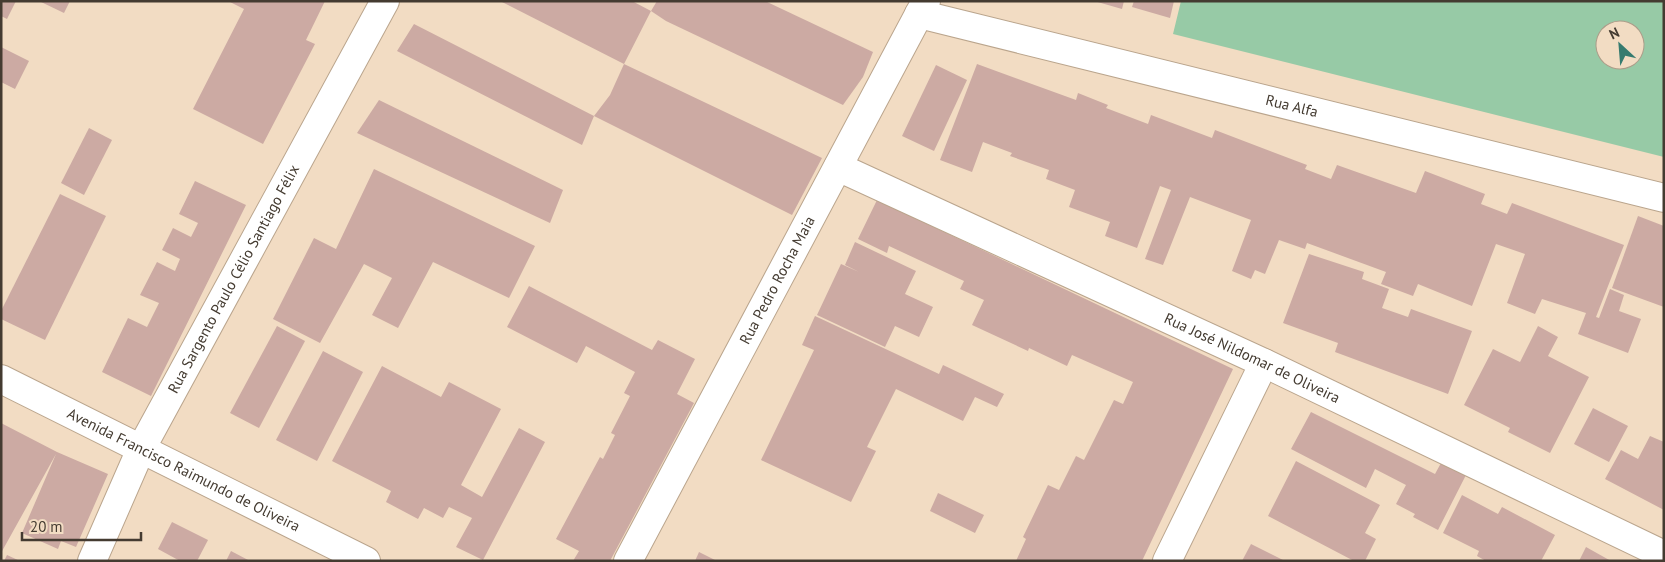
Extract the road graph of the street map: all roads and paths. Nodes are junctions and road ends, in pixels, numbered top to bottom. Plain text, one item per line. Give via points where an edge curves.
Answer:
1 (384, 1) edge
2 (922, 8) edge
3 (838, 167) junction
4 (1664, 198) edge
5 (1264, 363) junction
6 (1, 379) edge
7 (140, 449) junction
8 (1664, 555) edge
9 (92, 561) edge
10 (366, 561) edge
11 (628, 561) edge
12 (1167, 561) edge

1 - 7 street, Rua Sargento Paulo Célio Santiago Félix
2 - 3 street, Rua Pedro Rocha Maia
2 - 4 street, Rua Alfa
3 - 5 street, Rua José Nildomar de Oliveira
3 - 11 street, Rua Pedro Rocha Maia
5 - 8 street, Rua José Nildomar de Oliveira
5 - 12 street
6 - 7 street, Avenida Francisco Raimundo de Oliveira
7 - 9 street, Rua Sargento Paulo Célio Santiago Félix
7 - 10 street, Avenida Francisco Raimundo de Oliveira

